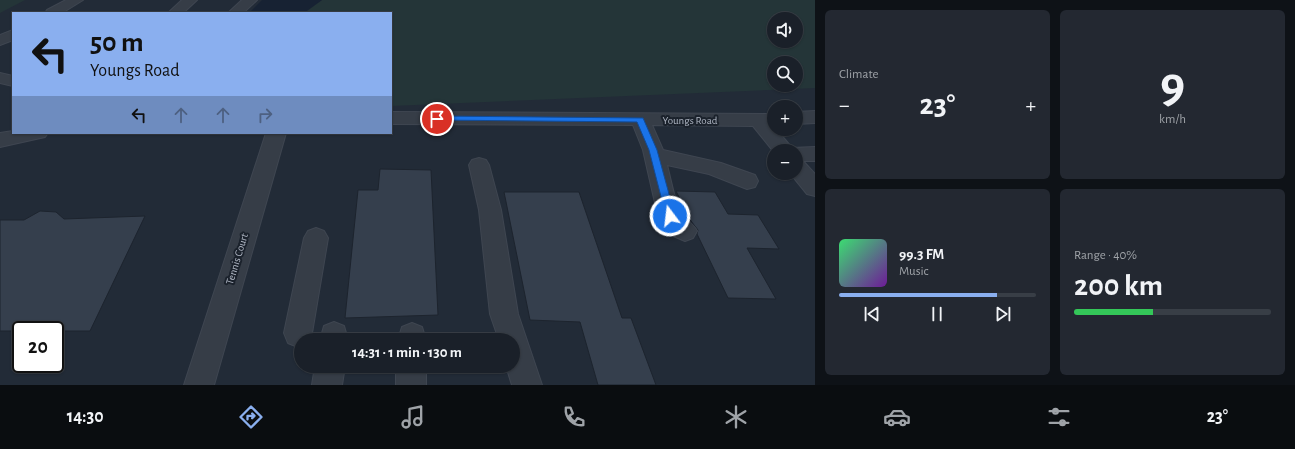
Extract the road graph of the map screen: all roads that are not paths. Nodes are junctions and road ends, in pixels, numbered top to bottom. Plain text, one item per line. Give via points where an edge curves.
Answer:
1 (76, 0) edge
2 (190, 0) edge
3 (250, 0) edge
4 (54, 12) edge
5 (176, 12) edge
6 (236, 12) edge
7 (0, 78) edge
8 (12, 81) edge
9 (815, 117) edge
10 (392, 118) edge
11 (803, 118) edge
12 (640, 120) junction
13 (766, 120) edge
14 (33, 134) edge
15 (276, 134) edge
16 (0, 140) edge
17 (780, 144) edge
18 (803, 154) edge
19 (815, 154) edge
20 (654, 155) junction
21 (479, 165) dead end
22 (803, 174) edge
23 (747, 180) dead end
24 (815, 188) edge
25 (685, 231) dead end
26 (316, 238) dead end
27 (298, 333) dead end
28 (510, 333) edge
29 (520, 363) edge
30 (329, 373) edge
31 (411, 373) edge
32 (199, 385) edge
33 (328, 385) edge
34 (411, 385) edge
35 (527, 385) edge

1 - 4 street
2 - 5 street
3 - 6 street
7 - 8 street
9 - 11 street
10 - 12 street, Youngs Road
12 - 13 street, Youngs Road
12 - 20 street
13 - 17 street
14 - 16 street
15 - 32 street, Tennis Court
18 - 19 street
20 - 23 street via 714,168
20 - 25 street via 670,216 679,228
21 - 28 street via 490,210 504,314
22 - 24 street
26 - 27 street
29 - 35 street
30 - 33 street
31 - 34 street

